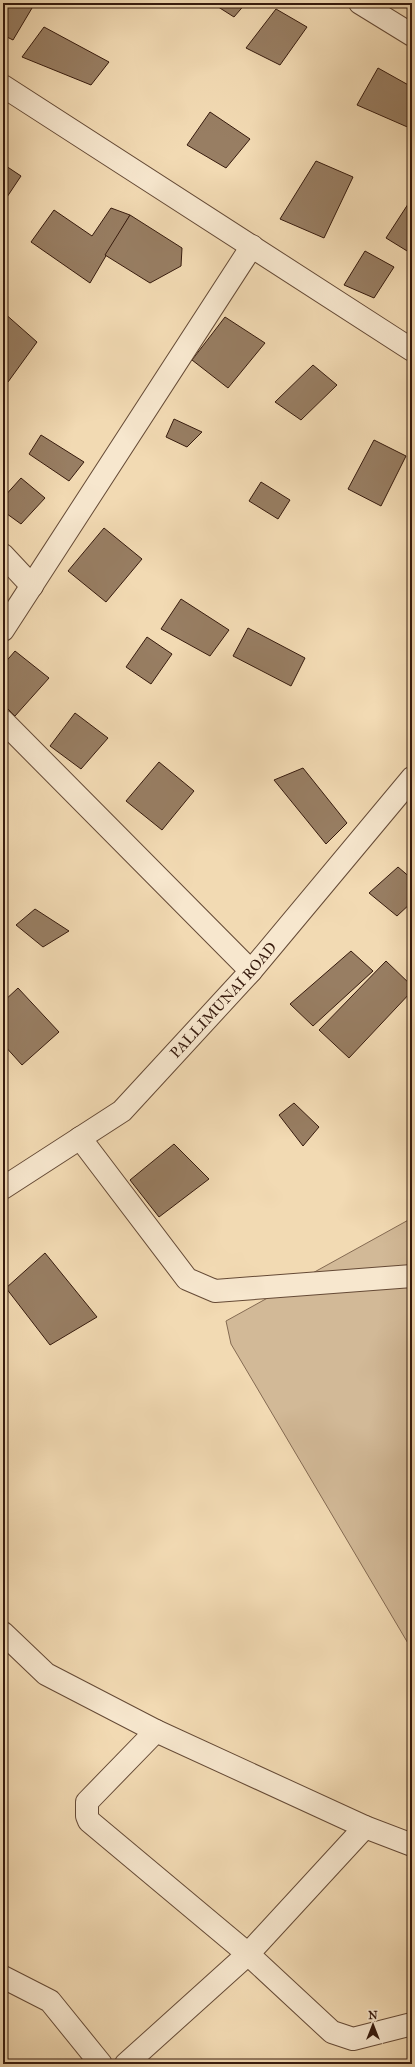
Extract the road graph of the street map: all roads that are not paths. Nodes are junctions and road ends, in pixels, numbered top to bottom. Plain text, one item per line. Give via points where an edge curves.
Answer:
1 (360, 3) edge
2 (412, 35) edge
3 (3, 86) edge
4 (252, 246) junction
5 (412, 350) edge
6 (3, 555) edge
7 (32, 586) junction
8 (3, 630) edge
9 (3, 721) edge
10 (412, 778) edge
11 (251, 971) junction
12 (80, 1138) junction
13 (3, 1188) edge
14 (412, 1276) edge
15 (3, 1633) edge
16 (156, 1731) junction
17 (365, 1827) junction
18 (412, 1846) edge
19 (248, 1954) junction
20 (3, 1977) edge
21 (412, 2024) edge
22 (101, 2064) edge
23 (126, 2064) edge

1 - 2 street
3 - 4 street
4 - 5 street
4 - 7 street
6 - 7 street
7 - 8 street
9 - 11 street
10 - 11 street, PALLIMUNAI ROAD
11 - 12 street, PALLIMUNAI ROAD via 122,1111
12 - 13 street, PALLIMUNAI ROAD
12 - 14 street via 187,1280 215,1291
15 - 16 street via 46,1674
16 - 17 street
16 - 19 street via 87,1802 89,1821
17 - 18 street
17 - 19 street
19 - 21 street via 332,2032 353,2040
19 - 23 street
20 - 22 street via 50,2001

